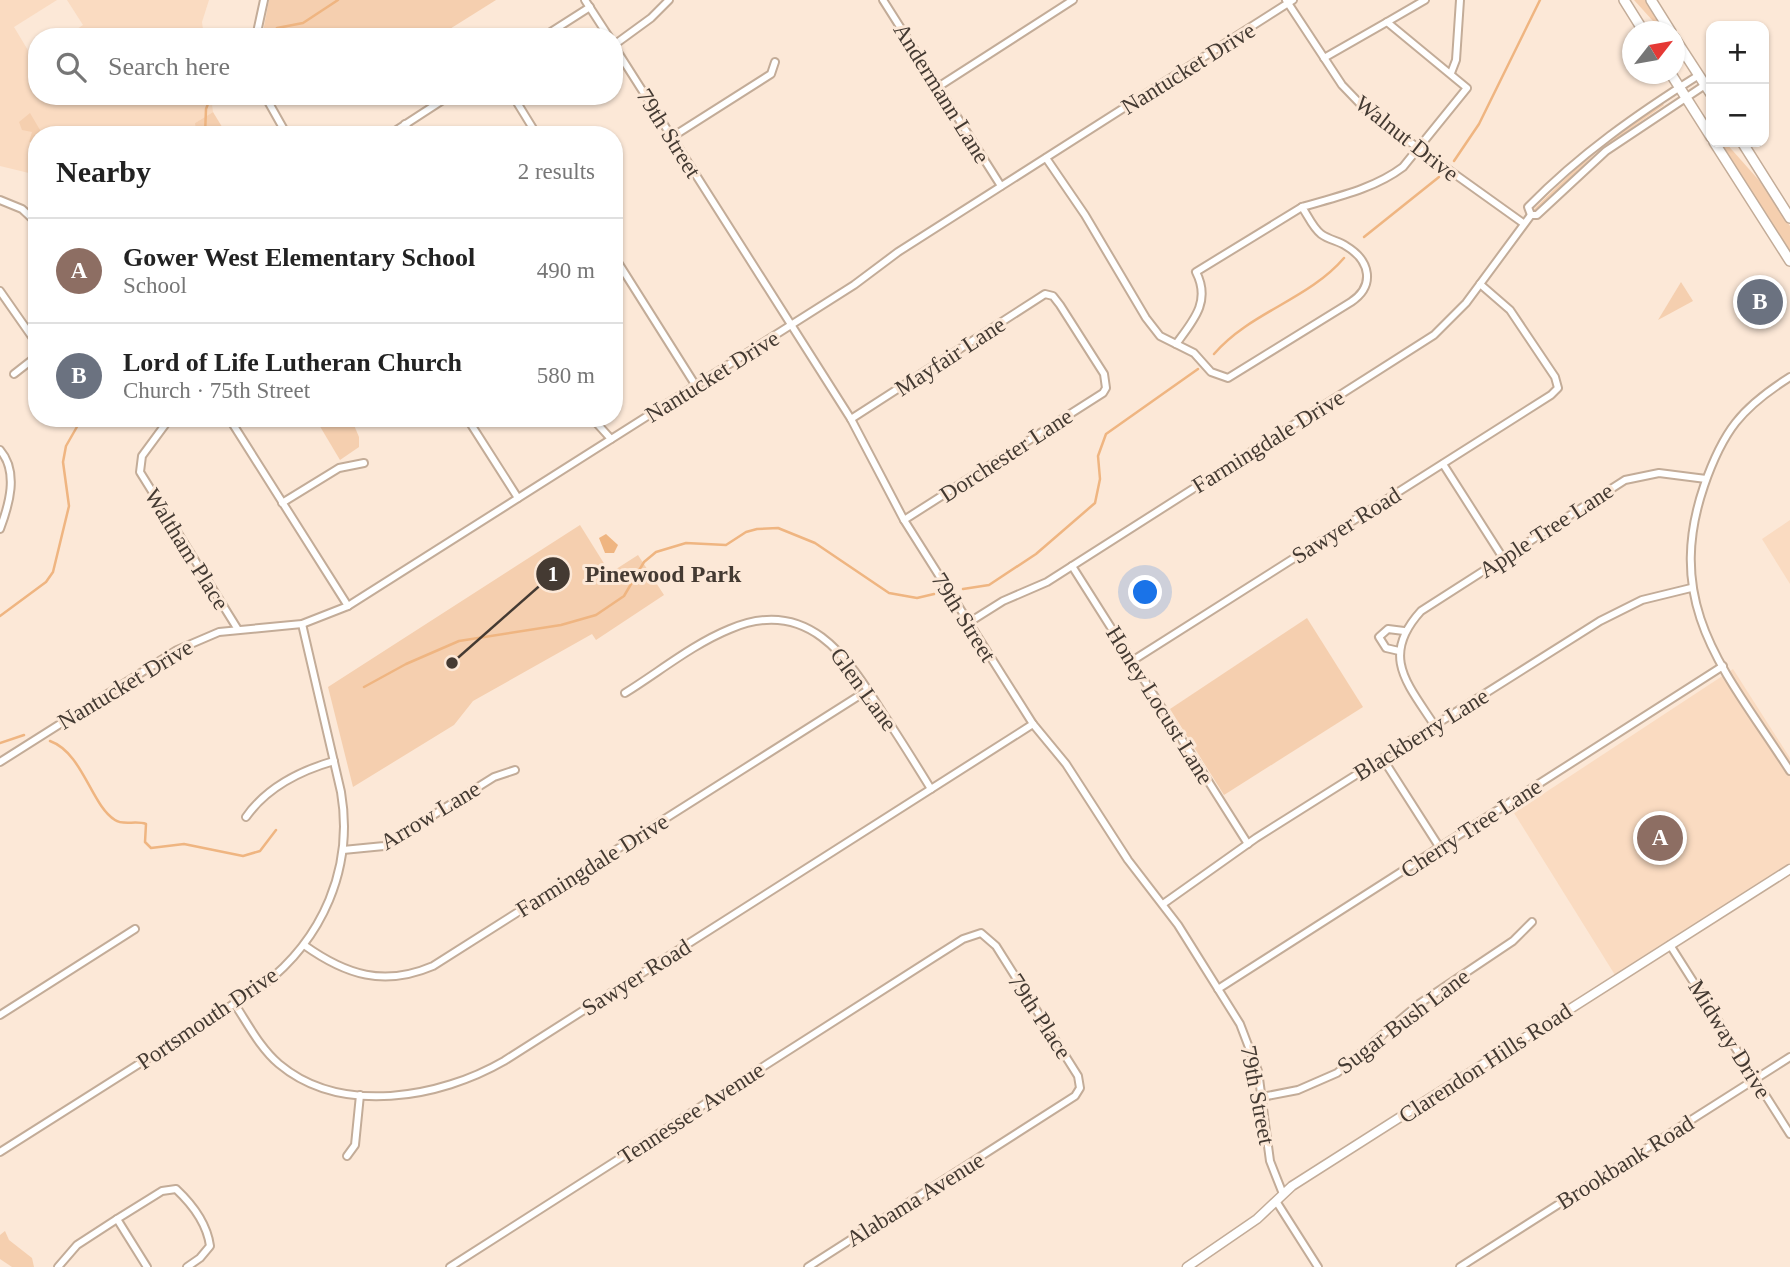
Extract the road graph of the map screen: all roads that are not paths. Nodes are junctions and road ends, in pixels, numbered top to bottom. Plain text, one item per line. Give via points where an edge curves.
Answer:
1 (264, 0) edge
2 (585, 0) edge
3 (670, 0) edge
4 (883, 0) edge
5 (1073, 0) edge
6 (1425, 0) edge
7 (1460, 0) edge
8 (1624, 0) edge
9 (1651, 0) edge
10 (1289, 1) edge
11 (590, 7) junction
12 (1637, 21) edge
13 (1664, 21) edge
14 (1387, 22) junction
15 (258, 28) edge
16 (557, 28) edge
17 (603, 28) edge
18 (623, 38) edge
19 (1685, 53) edge
20 (1324, 58) junction
21 (623, 59) edge
22 (775, 62) dead end
23 (1451, 72) junction
24 (1699, 75) junction
25 (1678, 84) edge
26 (1705, 85) joint
27 (937, 87) junction
28 (1680, 87) junction
29 (1686, 97) junction
30 (270, 105) edge
31 (435, 105) edge
32 (519, 105) edge
33 (405, 124) joint
34 (282, 126) edge
35 (402, 126) edge
36 (531, 126) edge
37 (1706, 129) edge
38 (672, 137) junction
39 (1717, 147) edge
40 (1745, 147) edge
41 (1417, 149) junction
42 (1046, 158) junction
43 (1001, 186) junction
44 (0, 200) edge
45 (1302, 207) junction
46 (28, 215) edge
47 (1531, 215) junction
48 (1790, 218) edge
49 (1523, 223) junction
50 (1790, 261) edge
51 (623, 271) edge
52 (1480, 284) junction
53 (0, 291) edge
54 (791, 325) junction
55 (28, 331) edge
56 (1177, 344) junction
57 (28, 363) edge
58 (14, 374) dead end
59 (1790, 377) edge
60 (696, 386) junction
61 (1106, 387) joint
62 (851, 419) junction
63 (163, 427) edge
64 (235, 427) edge
65 (473, 427) edge
66 (600, 427) edge
67 (611, 439) junction
68 (0, 450) edge
69 (364, 463) dead end
70 (1443, 464) junction
71 (1706, 479) junction
72 (518, 498) junction
73 (282, 503) junction
74 (904, 520) junction
75 (0, 529) edge
76 (1503, 558) junction
77 (1072, 566) junction
78 (1691, 588) junction
79 (348, 606) junction
80 (968, 623) junction
81 (302, 624) junction
82 (237, 628) junction
83 (1404, 631) junction
84 (1399, 651) junction
85 (1132, 661) junction
86 (1723, 666) junction
87 (868, 690) junction
88 (625, 694) dead end
89 (1032, 724) junction
90 (1434, 726) junction
91 (1383, 759) junction
92 (334, 761) junction
93 (0, 762) edge
94 (514, 770) dead end
95 (1790, 771) edge
96 (931, 789) junction
97 (246, 817) dead end
98 (1248, 844) junction
99 (1440, 848) junction
100 (343, 850) junction
101 (1790, 869) edge
102 (1163, 904) junction
103 (1532, 922) dead end
104 (135, 929) dead end
105 (1670, 945) junction
106 (304, 946) junction
107 (933, 958) joint
108 (1218, 989) junction
109 (234, 1003) junction
110 (0, 1016) edge
111 (1790, 1057) edge
112 (1755, 1079) junction
113 (360, 1095) junction
114 (1262, 1097) junction
115 (1022, 1131) joint
116 (1790, 1134) edge
117 (0, 1152) edge
118 (347, 1156) dead end
119 (1280, 1198) junction
120 (117, 1219) junction
121 (58, 1267) edge
122 (147, 1267) edge
123 (187, 1267) edge
124 (450, 1267) edge
125 (808, 1267) edge
126 (1187, 1267) edge
127 (1318, 1267) edge
128 (1460, 1267) edge

1 - 15 street
2 - 11 street
3 - 18 street
4 - 27 street, Andermann Lane
5 - 27 street
6 - 14 street
7 - 23 street
8 - 12 main road
9 - 13 main road
10 - 20 street, Walnut Drive
10 - 42 street, Nantucket Drive
11 - 16 street
11 - 17 street
14 - 20 street
14 - 23 street
19 - 24 main road
20 - 41 street, Walnut Drive via 1368,112
21 - 38 street, 79th Street
22 - 38 street via 771,74
23 - 41 street via 1467,88
24 - 26 main road
24 - 28 street, Farmingdale Drive
25 - 28 main road
26 - 29 street, Farmingdale Drive
27 - 43 street, Andermann Lane
28 - 29 main road
28 - 47 street, Farmingdale Drive via 1581,156 1528,207
29 - 37 main road
29 - 47 street, Farmingdale Drive via 1606,151 1537,215
30 - 34 street
31 - 33 street
32 - 36 street
33 - 35 street
38 - 54 street, 79th Street
39 - 50 main road
40 - 48 main road
41 - 45 street via 1392,175
41 - 49 street, Walnut Drive
42 - 43 street, Nantucket Drive
42 - 56 street via 1146,318 1160,336
43 - 54 street, Nantucket Drive
44 - 46 street
45 - 56 street via 1196,272 1204,298
45 - 56 street via 1318,232 1361,258 1369,277 1362,295 1228,378 1210,372
47 - 49 street, Farmingdale Drive
49 - 52 street, Farmingdale Drive
51 - 60 street
52 - 70 street, Sawyer Road via 1520,323 1558,388
52 - 77 street, Farmingdale Drive via 1445,326 1419,345
53 - 55 street
54 - 60 street, Nantucket Drive
54 - 62 street, 79th Street
57 - 58 street
59 - 71 street via 1753,401 1736,419
60 - 67 street, Nantucket Drive
61 - 62 street, Mayfair Lane via 1104,374 1049,294
61 - 74 street, Dorchester Lane
62 - 74 street, 79th Street
63 - 82 street, Waltham Place via 145,450 139,468
64 - 73 street
65 - 72 street
66 - 67 street
67 - 72 street, Nantucket Drive
68 - 75 street via 7,459 11,482
69 - 73 street via 339,468
70 - 76 street
70 - 85 street, Sawyer Road
71 - 76 street, Apple Tree Lane via 1659,473 1625,480
71 - 78 street via 1691,532
72 - 79 street, Nantucket Drive
73 - 79 street
74 - 80 street, 79th Street
76 - 83 street, Apple Tree Lane via 1426,607
77 - 80 street, Farmingdale Drive
77 - 85 street, Honey Locust Lane
78 - 86 street via 1703,630
78 - 90 street, Blackberry Lane via 1642,600 1613,614
79 - 81 street, Nantucket Drive
80 - 89 street, 79th Street
81 - 82 street, Nantucket Drive
81 - 92 street, Portsmouth Drive
82 - 93 street, Nantucket Drive via 177,650
83 - 84 street, Apple Tree Lane
83 - 84 street, Apple Tree Lane via 1388,629 1379,637 1386,648
84 - 90 street, Apple Tree Lane via 1407,681
85 - 98 street, Honey Locust Lane
86 - 95 street
86 - 99 street, Cherry Tree Lane
87 - 88 street, Glen Lane via 844,654 822,635 797,624 765,621 722,632
87 - 96 street, Glen Lane
87 - 106 street, Farmingdale Drive via 433,966 394,978 358,975
89 - 96 street, Sawyer Road
89 - 102 street, 79th Street via 1066,764 1128,860
90 - 91 street, Blackberry Lane
91 - 98 street, Blackberry Lane
91 - 99 street
92 - 97 street via 302,771 258,799
92 - 100 street, Portsmouth Drive via 342,801
94 - 100 street, Arrow Lane via 494,777 384,846
96 - 113 street, Sawyer Road via 493,1067 431,1091
98 - 102 street, Blackberry Lane
99 - 108 street, Cherry Tree Lane
100 - 106 street, Portsmouth Drive via 332,896
101 - 105 street, Clarendon Hills Road
102 - 108 street, 79th Street
103 - 114 street, Sugar Bush Lane via 1513,941 1419,1004 1344,1069 1313,1085
104 - 110 street
105 - 112 street, Midway Drive
105 - 119 street, Clarendon Hills Road
106 - 109 street, Portsmouth Drive via 276,975
107 - 115 street, 79th Place via 974,934 989,938 1078,1076 1080,1088 1075,1096
107 - 124 street, Tennessee Avenue
108 - 114 street, 79th Street via 1250,1045
109 - 113 street, Sawyer Road via 262,1046 286,1069 310,1082
109 - 117 street, Portsmouth Drive
111 - 112 street, Brookbank Road
112 - 116 street, Midway Drive
112 - 128 street, Brookbank Road
113 - 118 street via 355,1145
114 - 119 street, 79th Street
115 - 125 street, Alabama Avenue
119 - 126 street, Clarendon Hills Road
119 - 127 street, 79th Street
120 - 121 street via 77,1245
120 - 122 street
120 - 123 street via 162,1191 176,1189 208,1234 210,1246

